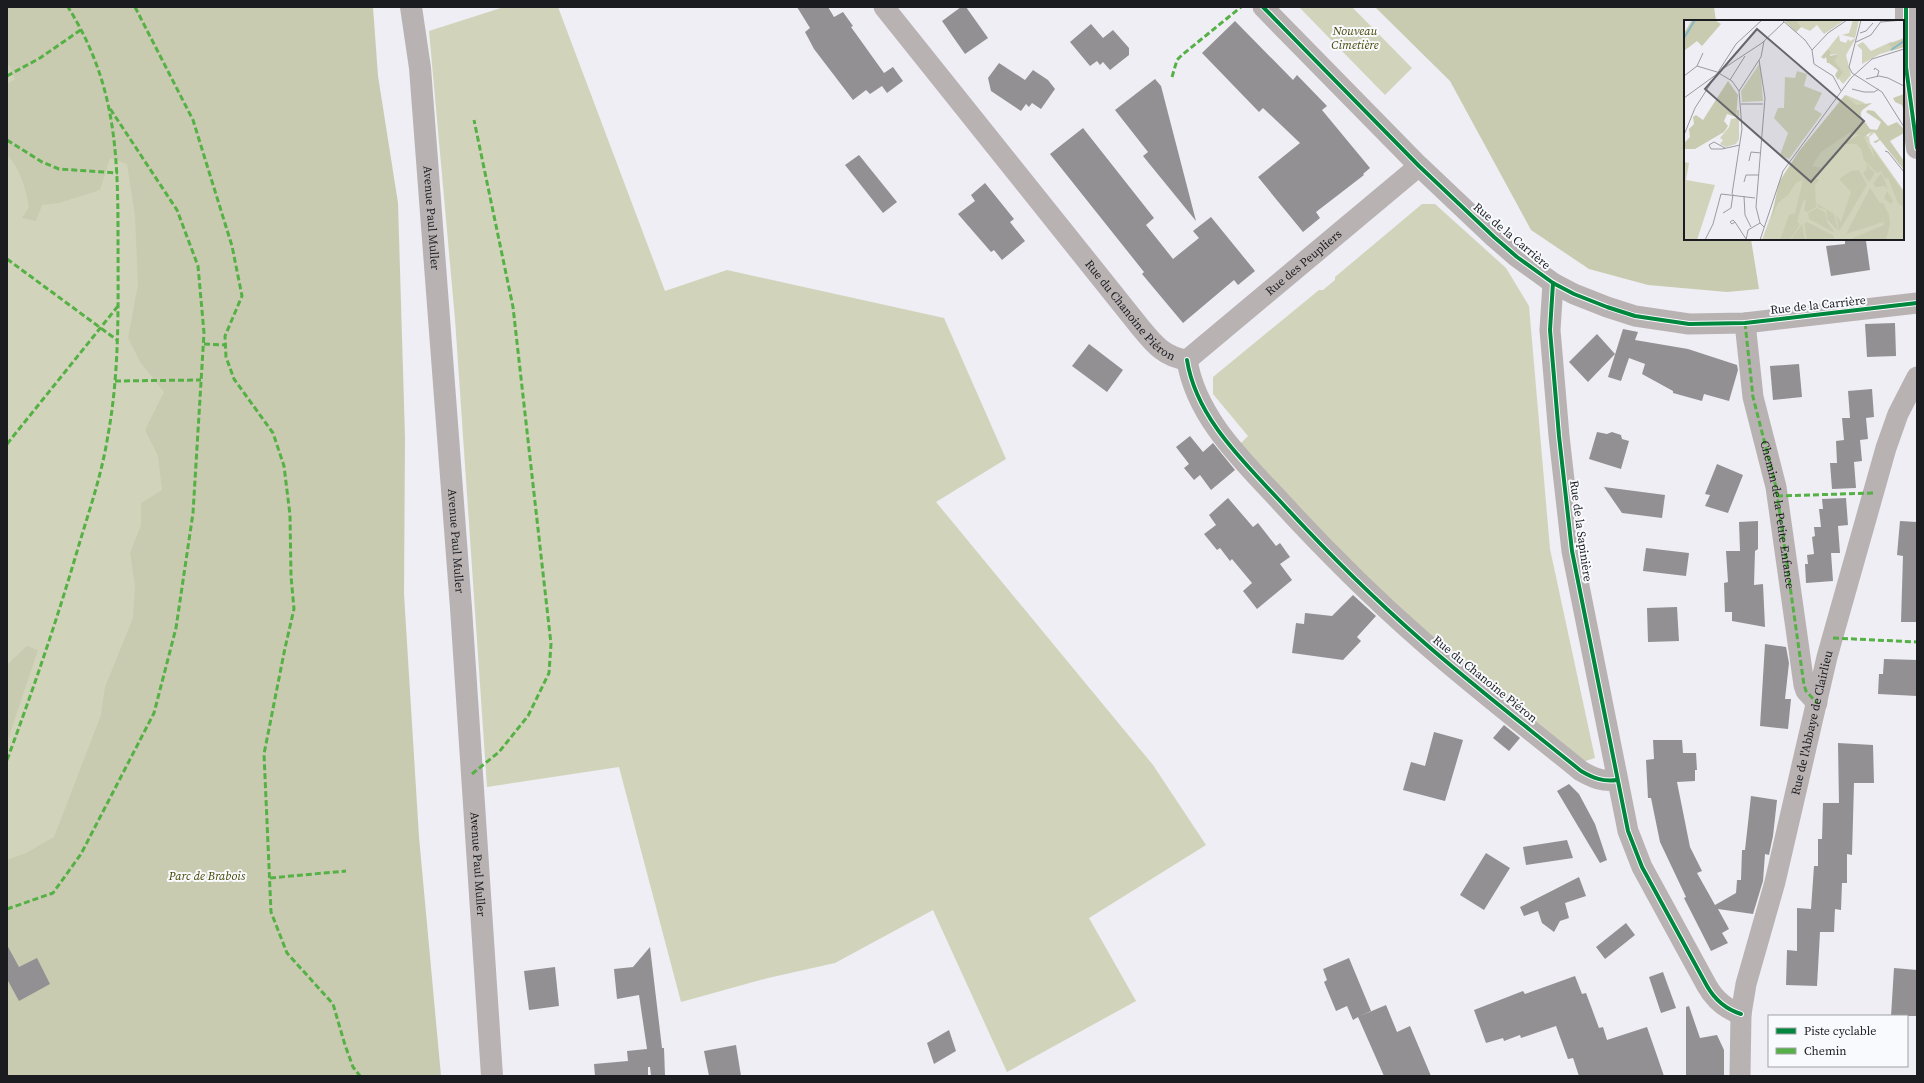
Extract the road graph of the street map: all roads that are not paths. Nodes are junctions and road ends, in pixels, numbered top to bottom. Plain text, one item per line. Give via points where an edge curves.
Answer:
1 (411, 7) edge
2 (884, 7) edge
3 (1263, 7) edge
4 (1906, 7) edge
5 (1917, 148) edge
6 (1419, 166) junction
7 (1553, 283) junction
8 (1917, 303) edge
9 (1745, 323) junction
10 (1187, 360) junction
11 (1916, 383) edge
12 (1817, 703) junction
13 (1617, 780) junction
14 (1741, 1014) junction
15 (492, 1076) edge
16 (1740, 1076) edge

1 - 15 main road, Avenue Paul Muller via 421,76
2 - 10 street, Rue du Chanoine Piéron via 1154,344 1175,358
3 - 6 street, Rue de la Carrière
4 - 5 street via 1906,67
6 - 7 street, Rue de la Carrière via 1494,237
6 - 10 street, Rue des Peupliers
7 - 9 street, Rue de la Carrière via 1596,303 1635,316 1689,324
7 - 13 street, Rue de la Sapinière via 1550,330 1566,508 1581,601
8 - 9 street, Rue de la Carrière
9 - 12 street, Chemin de la Petite Enfance via 1753,397 1776,487 1804,685
10 - 13 street, Rue du Chanoine Piéron via 1194,386 1222,437 1310,535 1420,639 1581,770 1591,777 1607,782
11 - 12 street, Rue de l'Abbaye de Clairlieu via 1898,414 1886,448 1827,657
12 - 14 street, Rue de l'Abbaye de Clairlieu via 1776,882 1746,984
13 - 14 street via 1628,831 1642,867 1714,998
14 - 16 street, Rue de l'Abbaye de Clairlieu

